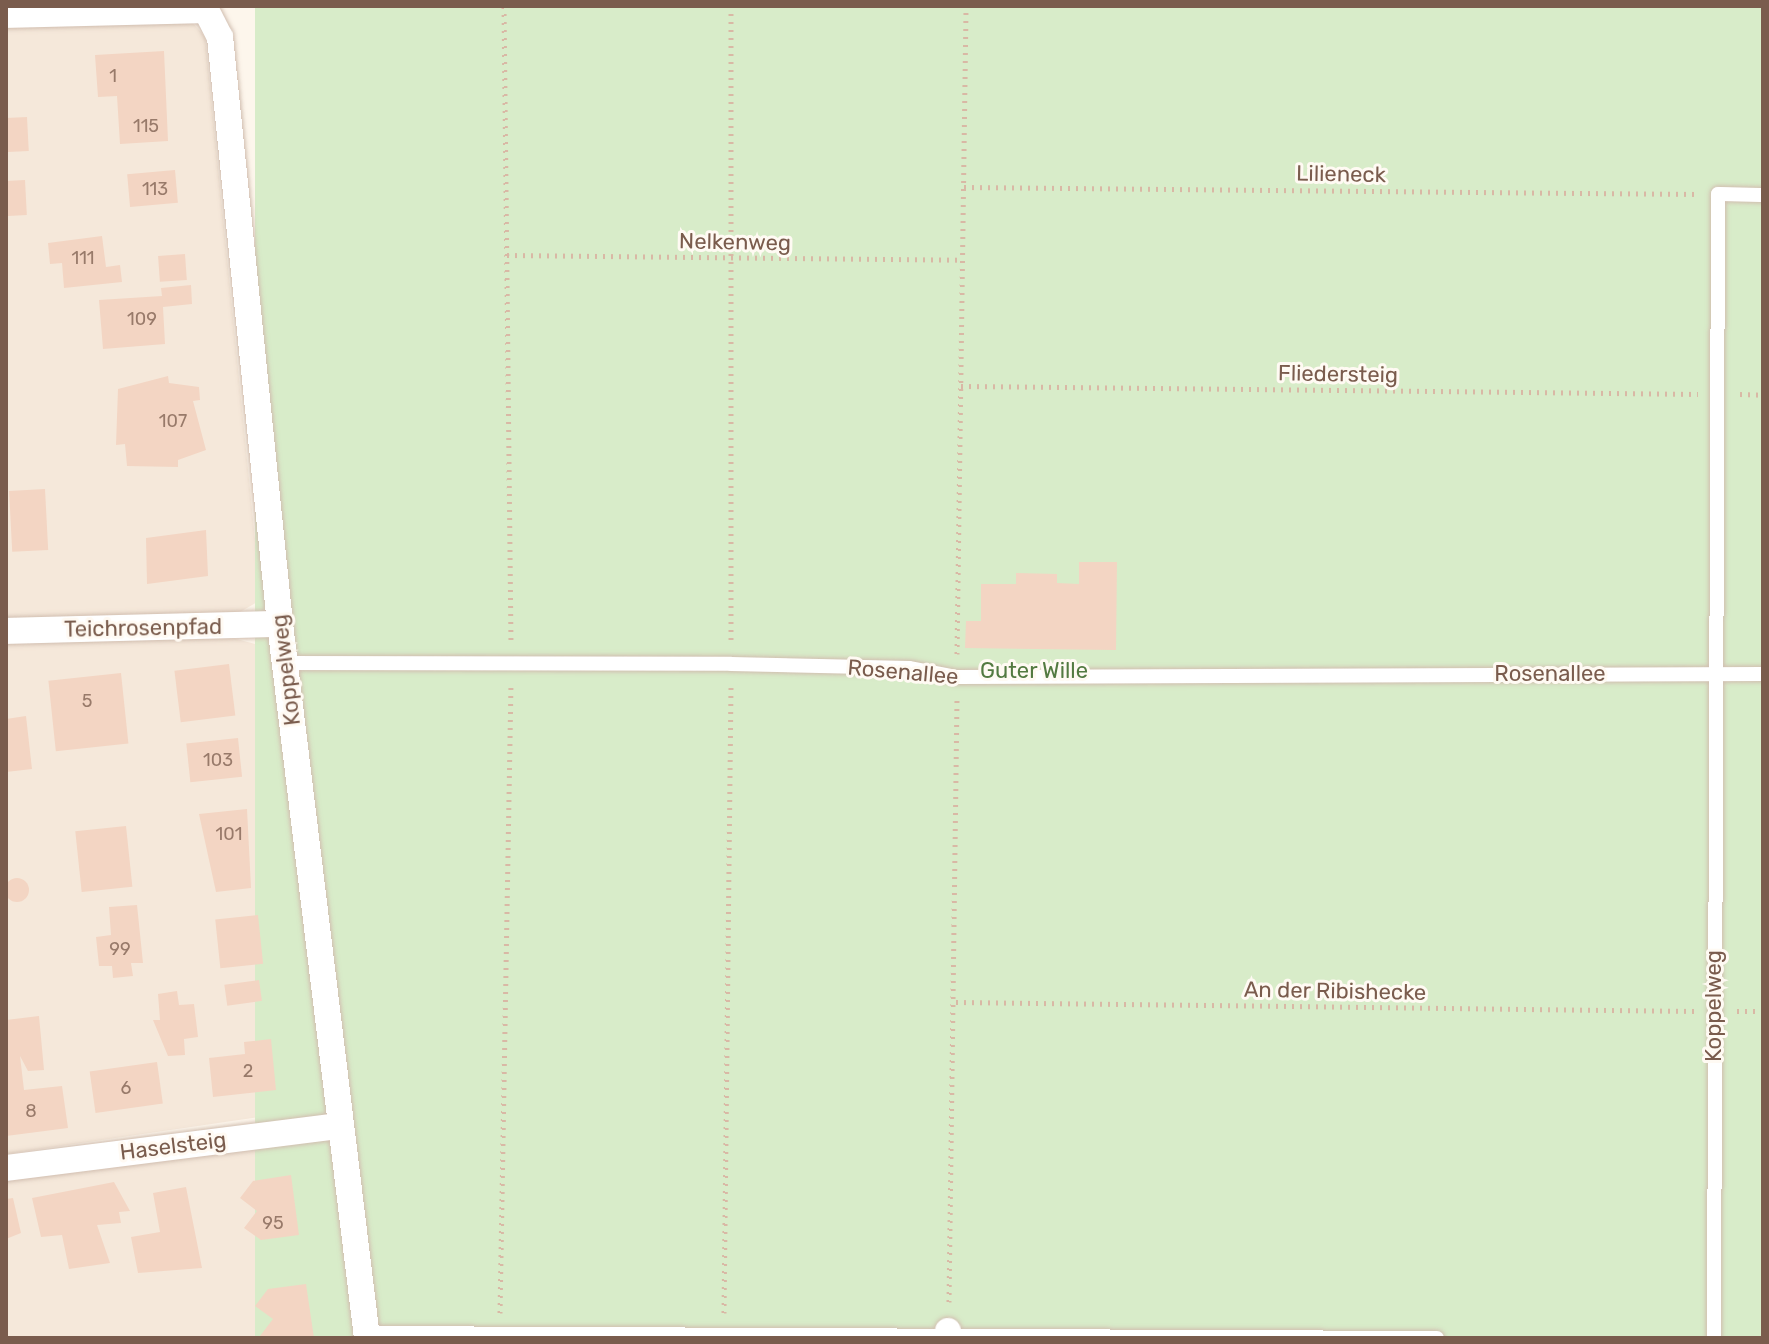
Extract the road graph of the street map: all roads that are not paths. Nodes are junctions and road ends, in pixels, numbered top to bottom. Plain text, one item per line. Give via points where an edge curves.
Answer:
1 (205, 8) edge
2 (6, 15) edge
3 (1763, 195) edge
4 (280, 624) junction
5 (6, 631) edge
6 (284, 663) junction
7 (1713, 673) junction
8 (1763, 674) edge
9 (340, 1126) junction
10 (6, 1168) edge
11 (366, 1335) edge
12 (949, 1335) edge
13 (1437, 1338) edge
14 (1714, 1338) edge

1 - 2 street
1 - 4 street, Koppelweg via 220,37
3 - 7 lane, Koppelweg via 1718,194
4 - 5 street, Teichrosenpfad
4 - 6 street, Koppelweg
6 - 7 lane, Rosenallee via 746,664 909,668 957,677
6 - 9 street, Koppelweg
7 - 8 lane, Rosenallee
7 - 14 lane, Koppelweg
9 - 10 street, Haselsteig
9 - 11 street, Koppelweg
11 - 12 lane
12 - 13 lane

